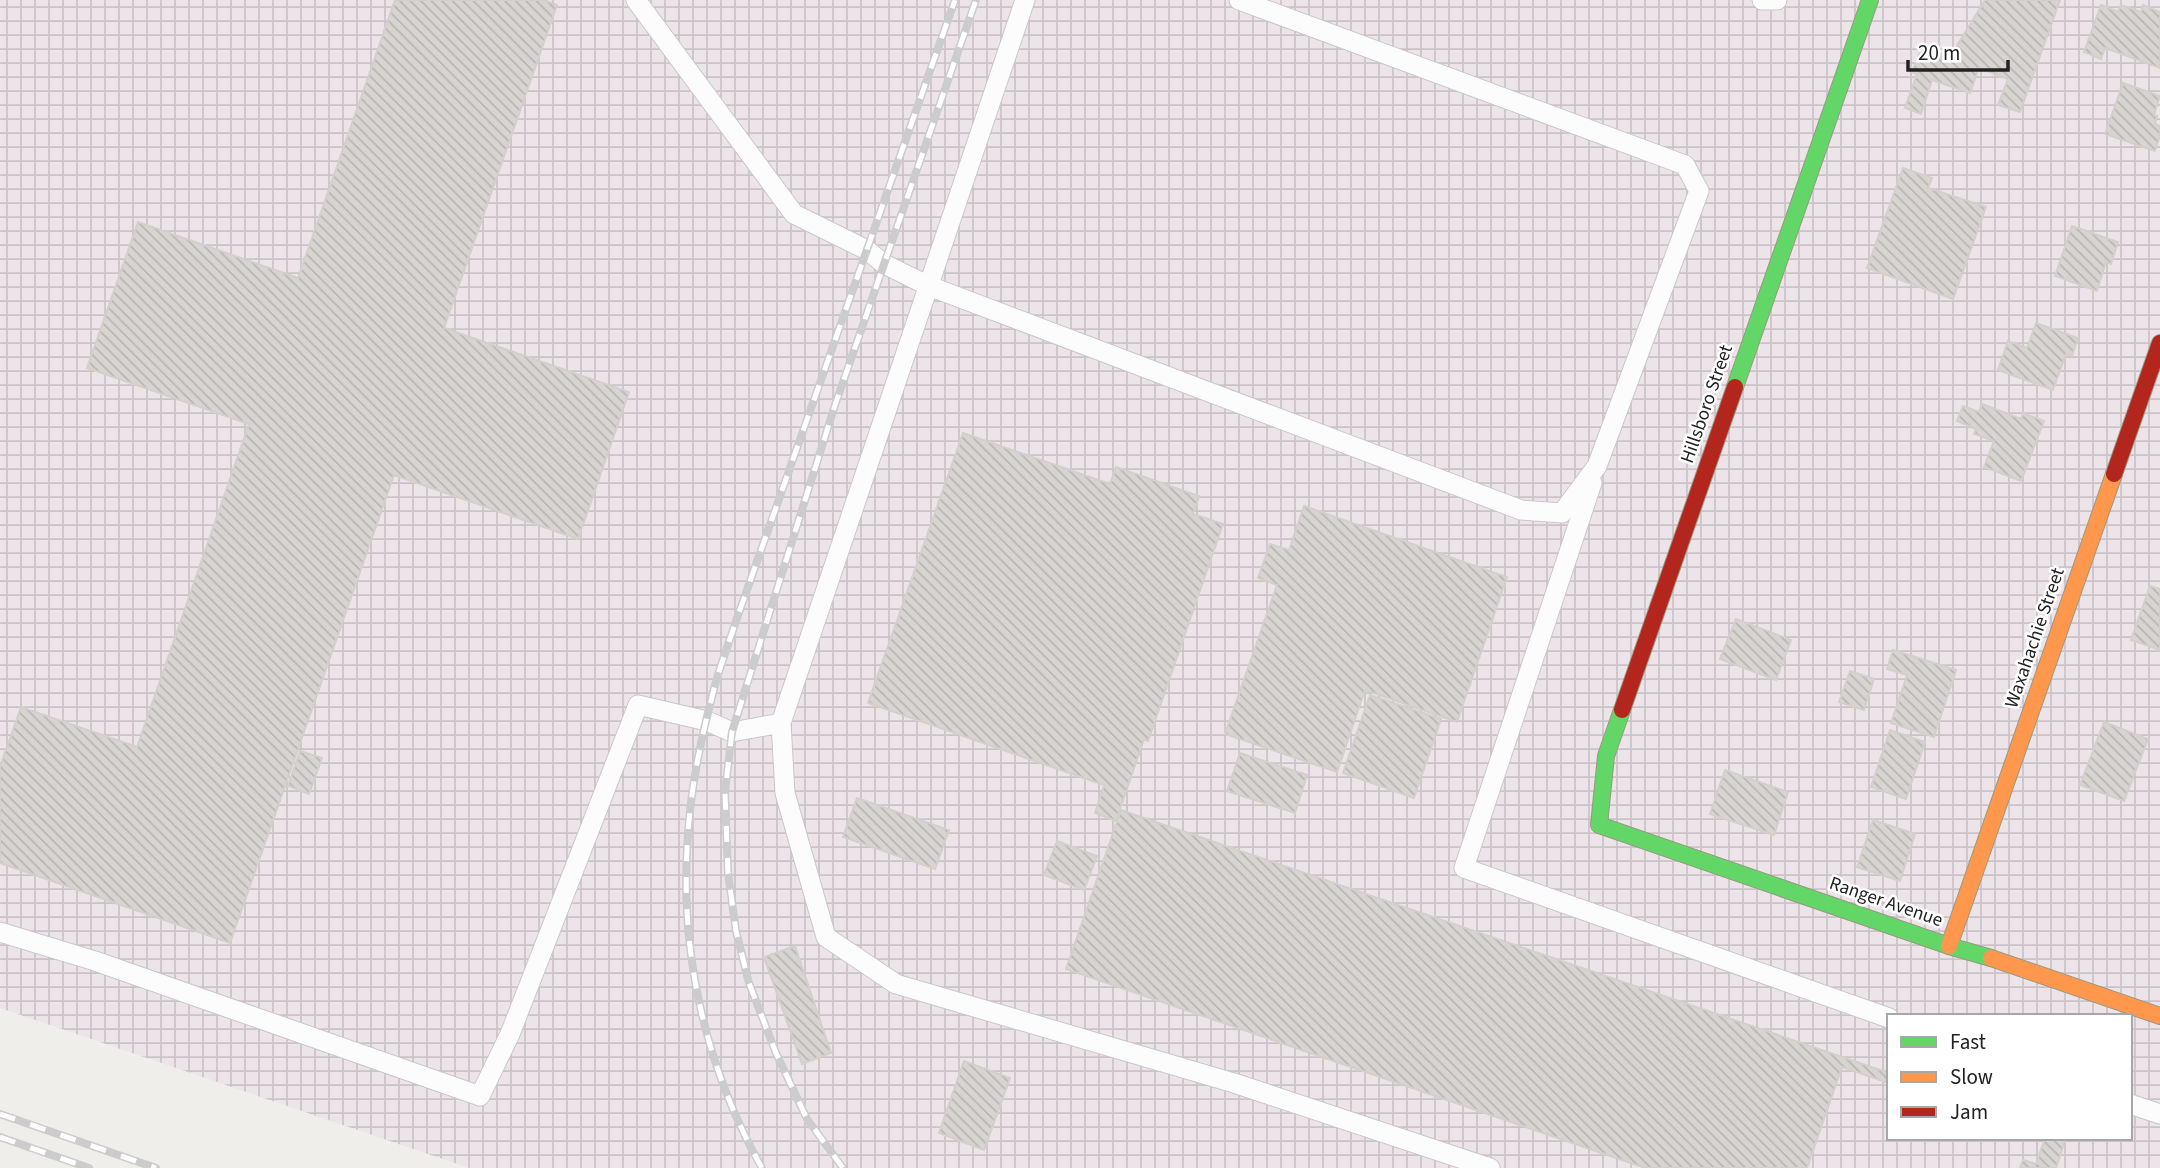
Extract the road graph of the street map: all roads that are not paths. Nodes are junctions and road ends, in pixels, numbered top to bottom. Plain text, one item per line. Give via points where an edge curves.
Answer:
1 (636, 0) edge
2 (1024, 0) edge
3 (1238, 0) edge
4 (1762, 0) edge
5 (1777, 0) edge
6 (1870, 0) edge
7 (929, 286) junction
8 (2160, 343) edge
9 (1597, 466) junction
10 (781, 723) junction
11 (1599, 825) joint
12 (0, 932) edge
13 (1949, 946) junction
14 (2160, 1016) edge
15 (1887, 1017) edge
16 (2132, 1105) edge
17 (2160, 1114) edge
18 (1490, 1168) edge

1 - 7 lane via 794,214
2 - 7 lane
3 - 9 lane via 1685,165 1699,191
4 - 5 lane
6 - 11 street, Hillsboro Street via 1606,757
7 - 9 lane via 1521,510 1562,513
7 - 10 lane
8 - 13 street, Waxahachie Street
9 - 15 lane via 1464,868
10 - 12 lane via 732,732 707,721 638,705 510,1034 480,1096
10 - 18 lane via 785,793 826,937 896,984 1234,1083
11 - 13 street, Ranger Avenue
13 - 14 street, Ranger Avenue
16 - 17 lane

